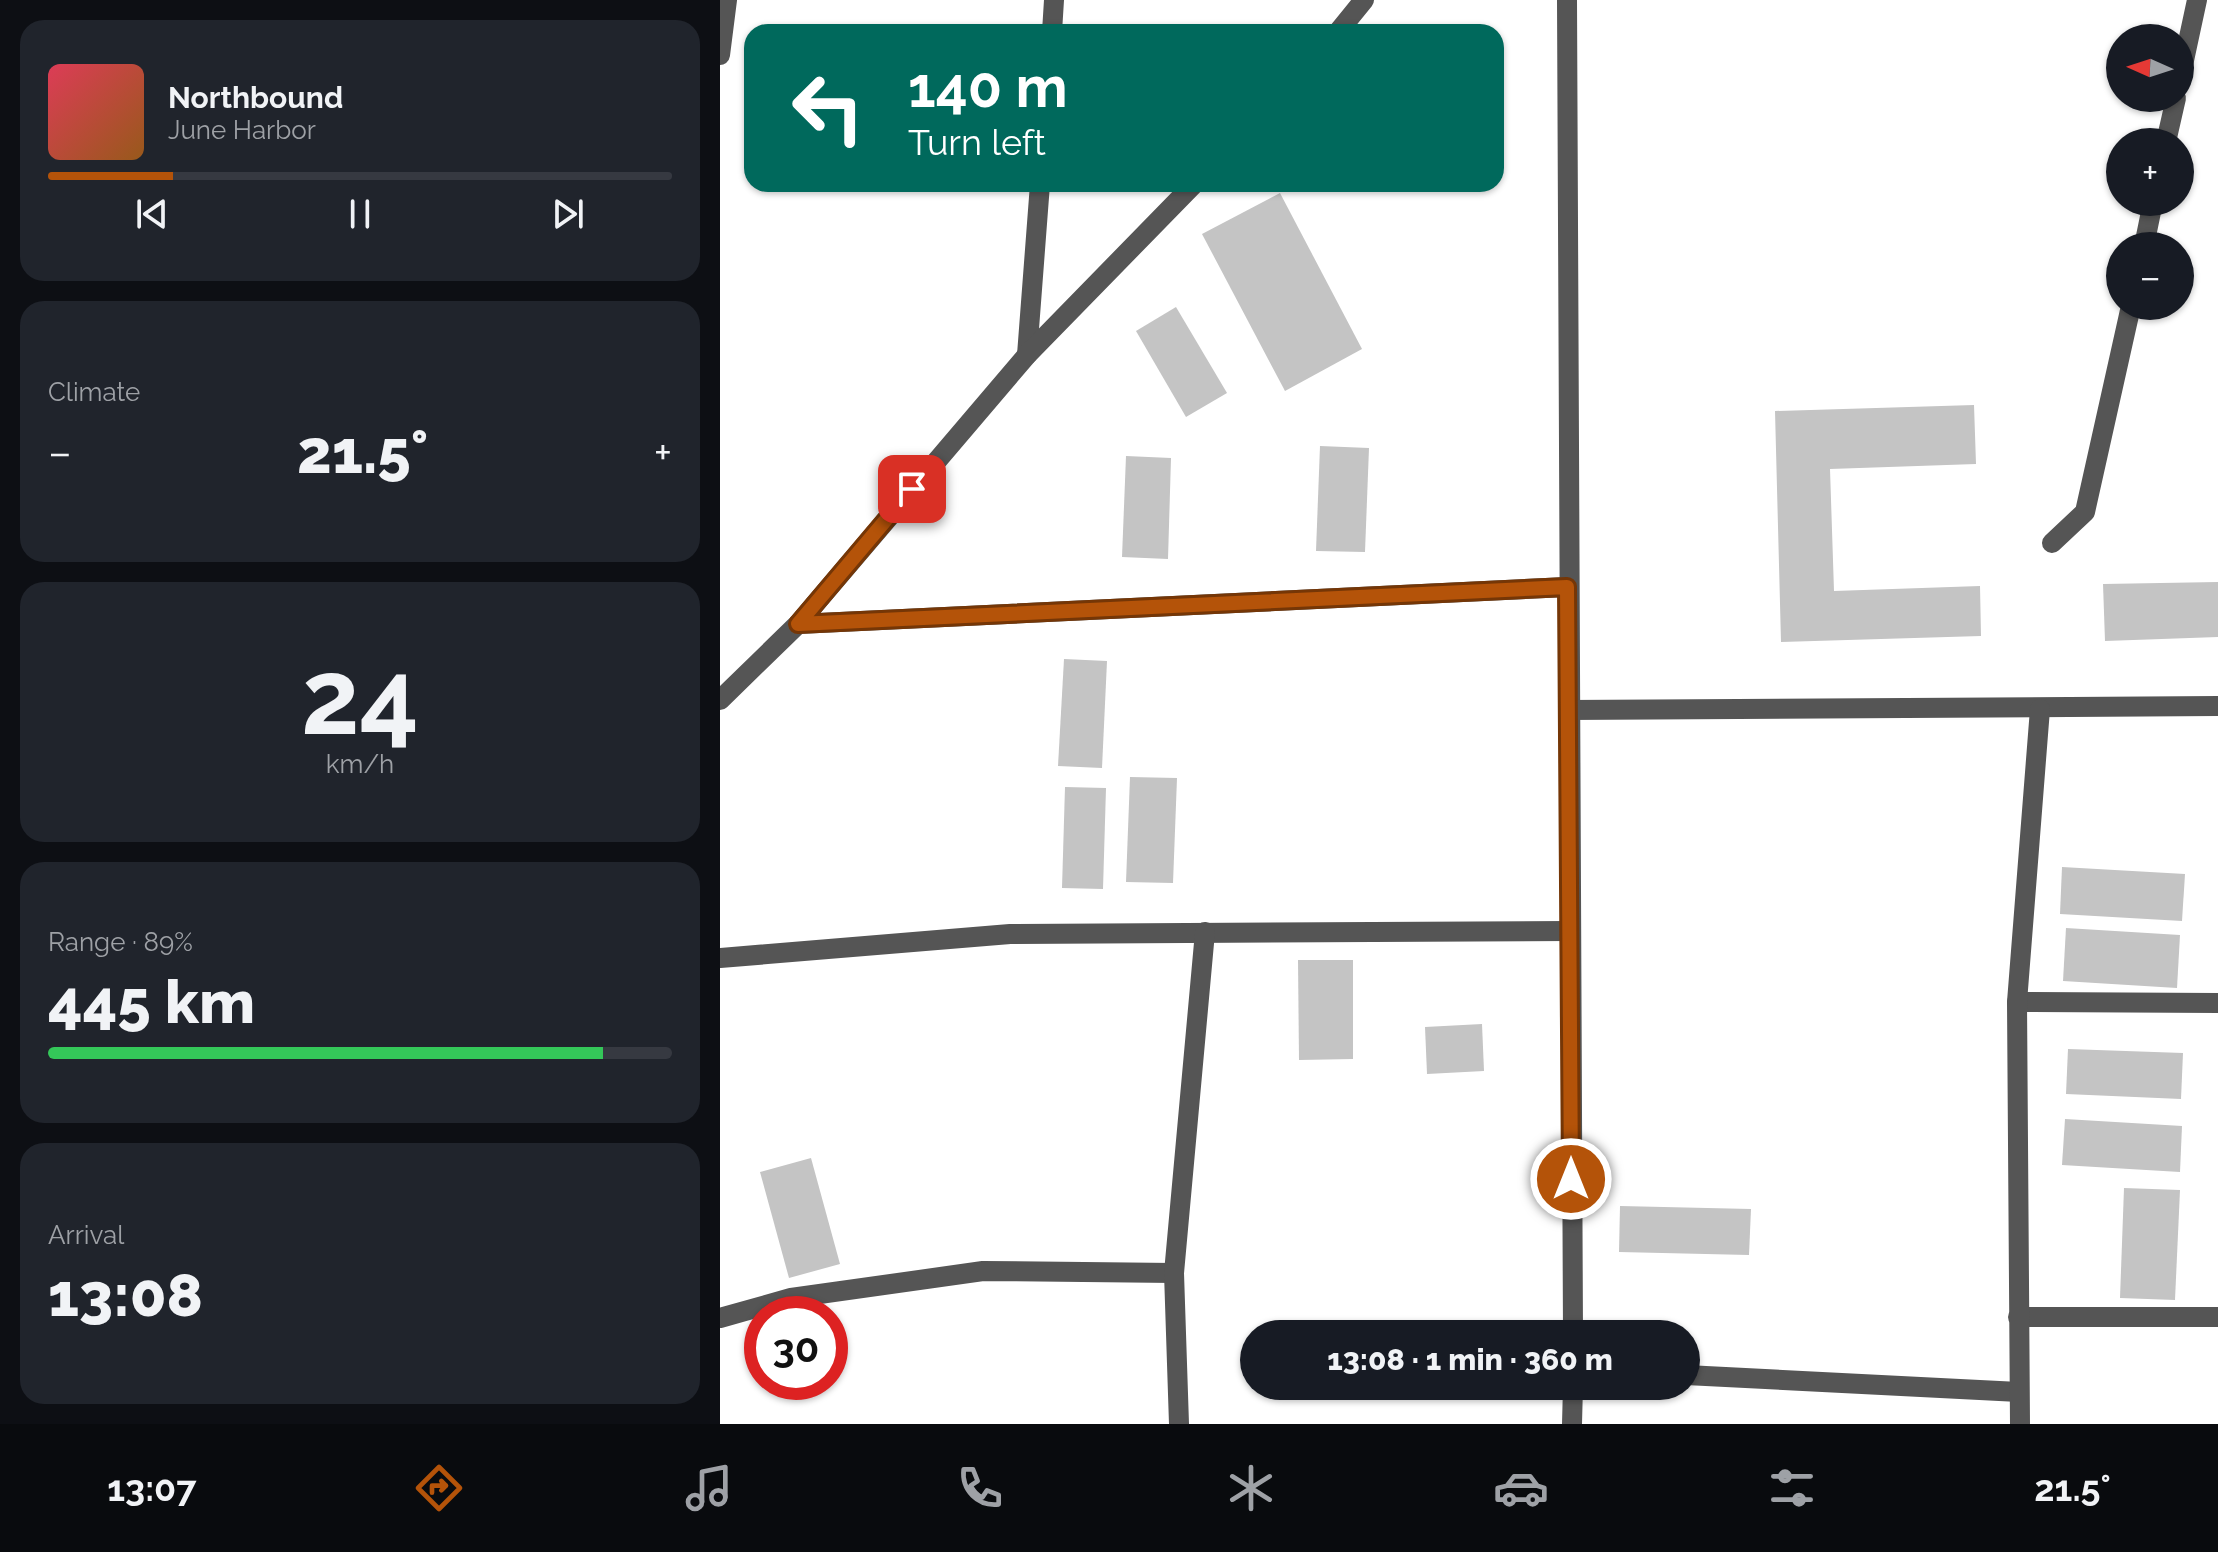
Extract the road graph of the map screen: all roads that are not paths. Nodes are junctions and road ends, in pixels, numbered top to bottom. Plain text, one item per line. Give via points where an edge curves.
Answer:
1 (727, 0) edge
2 (1054, 0) edge
3 (1364, 0) edge
4 (1567, 0) edge
5 (2197, 0) edge
6 (1052, 24) edge
7 (1344, 24) edge
8 (2192, 24) edge
9 (720, 55) edge
10 (1039, 192) edge
11 (1186, 192) edge
12 (2128, 320) edge
13 (1027, 355) junction
14 (2052, 543) dead end
15 (1567, 587) junction
16 (798, 624) junction
17 (720, 700) edge
18 (2218, 706) edge
19 (2040, 709) junction
20 (1568, 710) junction
21 (1569, 931) junction
22 (1205, 932) junction
23 (720, 958) edge
24 (2017, 1002) junction
25 (2218, 1003) edge
26 (1174, 1273) junction
27 (2018, 1317) junction
28 (2218, 1317) edge
29 (720, 1318) edge
30 (1573, 1320) edge
31 (1700, 1376) edge
32 (2019, 1392) junction
33 (1573, 1400) edge
34 (1179, 1424) edge
35 (1572, 1424) edge
36 (2020, 1424) edge

1 - 9 street
2 - 6 street
3 - 7 street
4 - 15 street
5 - 8 street
10 - 13 street
11 - 13 street
12 - 14 street via 2085,512
13 - 16 street
15 - 16 street
15 - 20 street
16 - 17 street
18 - 19 street
19 - 20 street
19 - 24 street
20 - 21 street
21 - 22 street
21 - 30 street
22 - 23 street via 1010,934
22 - 26 street
24 - 25 street
24 - 27 street
26 - 29 street via 983,1271 791,1298
26 - 34 street
27 - 28 street
27 - 32 street
31 - 32 street
32 - 36 street
33 - 35 street

